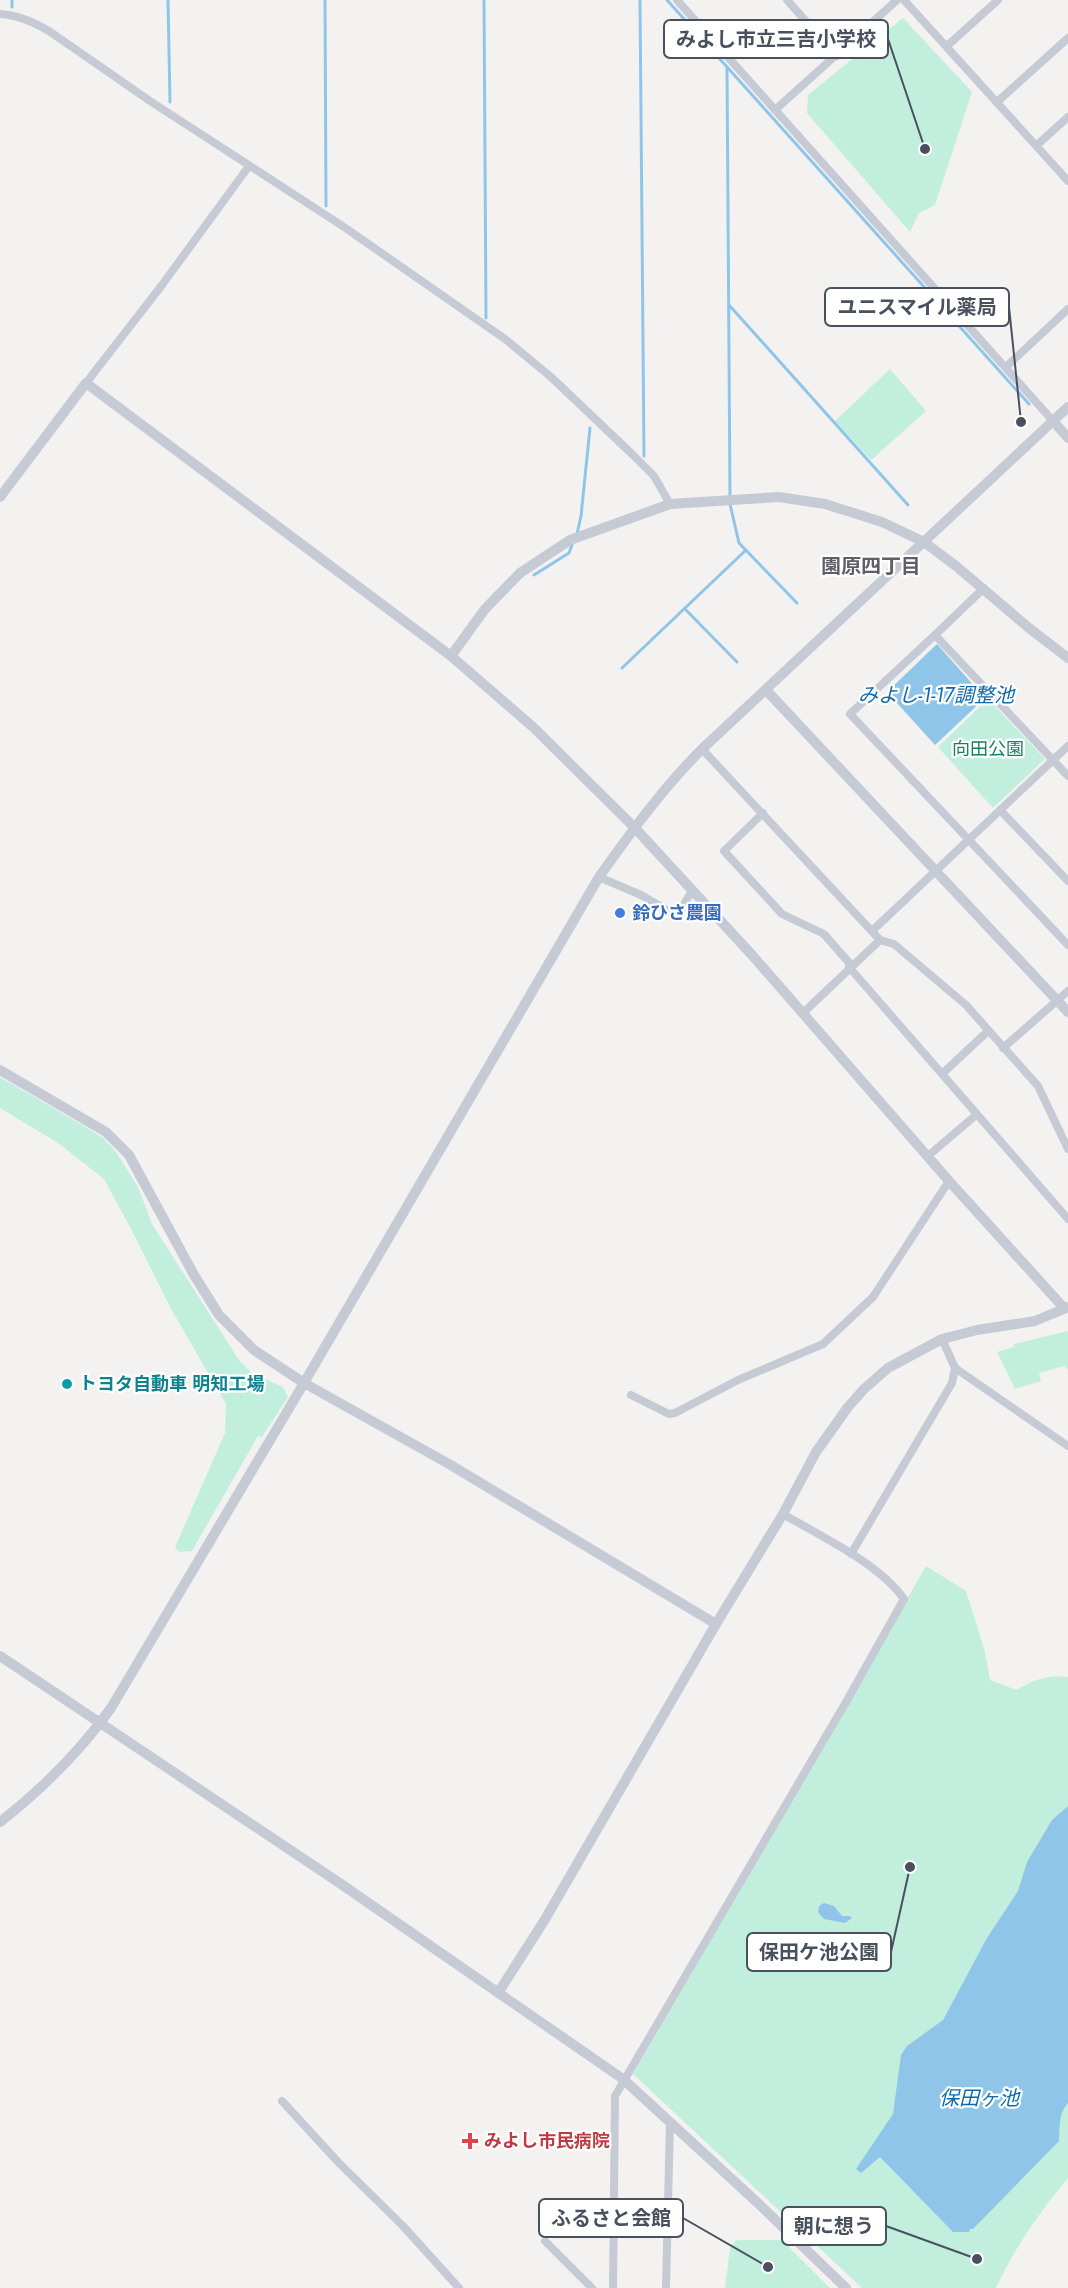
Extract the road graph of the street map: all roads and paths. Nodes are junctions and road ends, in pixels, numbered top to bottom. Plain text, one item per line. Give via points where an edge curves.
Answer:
1 (677, 0) edge
2 (788, 0) edge
3 (897, 0) edge
4 (904, 0) edge
5 (998, 0) edge
6 (0, 14) edge
7 (1068, 38) edge
8 (947, 46) junction
9 (837, 56) junction
10 (997, 102) junction
11 (775, 110) junction
12 (1068, 117) edge
13 (1036, 146) junction
14 (249, 166) junction
15 (1068, 181) edge
16 (1068, 309) edge
17 (1006, 367) junction
18 (86, 383) junction
19 (1068, 407) edge
20 (1053, 421) junction
21 (1068, 438) edge
22 (0, 497) edge
23 (670, 504) junction
24 (924, 542) junction
25 (984, 588) junction
26 (935, 635) junction
27 (451, 656) junction
28 (1068, 658) edge
29 (766, 690) junction
30 (1068, 746) edge
31 (702, 749) junction
32 (1053, 760) junction
33 (1068, 776) edge
34 (1000, 810) junction
35 (763, 813) junction
36 (634, 827) junction
37 (969, 839) junction
38 (936, 870) junction
39 (599, 877) junction
40 (1068, 881) edge
41 (692, 891) junction
42 (873, 930) junction
43 (880, 939) junction
44 (1068, 945) edge
45 (850, 966) junction
46 (1068, 991) edge
47 (1057, 1000) junction
48 (803, 1012) junction
49 (1068, 1012) edge
50 (988, 1031) junction
51 (1003, 1048) junction
52 (0, 1070) edge
53 (943, 1073) junction
54 (976, 1115) junction
55 (1068, 1149) edge
56 (928, 1156) junction
57 (949, 1181) junction
58 (1068, 1219) edge
59 (1066, 1307) edge
60 (942, 1339) junction
61 (955, 1368) junction
62 (304, 1383) junction
63 (631, 1395) dead end
64 (1068, 1446) edge
65 (783, 1514) junction
66 (851, 1554) junction
67 (716, 1623) junction
68 (0, 1656) edge
69 (99, 1724) junction
70 (0, 1822) edge
71 (498, 1993) junction
72 (623, 2079) junction
73 (282, 2101) dead end
74 (670, 2122) junction
75 (545, 2241) dead end
76 (459, 2288) edge
77 (592, 2288) edge
78 (613, 2288) edge
79 (666, 2288) edge
80 (846, 2288) edge

1 - 11 street
2 - 9 street
3 - 9 street
4 - 8 street
5 - 8 street
6 - 14 street via 31,21
7 - 10 street
8 - 10 street
9 - 11 street
10 - 13 street
11 - 17 street
12 - 13 street
13 - 15 street
14 - 18 street
14 - 23 street via 524,354 654,476
16 - 17 street
17 - 20 street
18 - 22 street
18 - 27 street
19 - 20 street
20 - 21 street
20 - 24 street
23 - 24 street via 779,497 805,500 882,522
23 - 27 street via 570,540 520,573 485,609
24 - 25 street
24 - 29 street
25 - 26 street
25 - 28 street
26 - 32 street
26 - 37 street via 850,714
27 - 36 street via 534,728
29 - 31 street
29 - 38 street
30 - 32 street
31 - 35 street
31 - 36 street
32 - 33 street
32 - 34 street
34 - 37 street
34 - 40 street
35 - 42 street
35 - 45 street via 724,851 783,914 824,934
36 - 39 street
36 - 41 street
37 - 38 street
37 - 44 street
38 - 42 street
38 - 47 street
39 - 41 street via 677,916
39 - 62 street
41 - 48 street
42 - 43 street
43 - 45 street
43 - 50 street via 894,944 966,1005
45 - 48 street
45 - 53 street
46 - 47 street
47 - 49 street
47 - 51 street
48 - 56 street
50 - 51 street
50 - 53 street
51 - 55 street via 1038,1086
52 - 62 street via 106,1132 129,1155 219,1315 254,1350
53 - 54 street
54 - 56 street
54 - 58 street
56 - 57 street
57 - 59 street
57 - 63 street via 873,1298 823,1344 747,1375 675,1413 669,1414
59 - 60 street via 1035,1321
60 - 61 street
60 - 65 street via 888,1368 853,1401 821,1444
61 - 64 street
61 - 66 street via 952,1383
62 - 67 street
62 - 69 street
65 - 66 street
65 - 67 street
66 - 72 street via 894,1584 904,1599
67 - 71 street via 544,1921
68 - 69 street
69 - 70 street
69 - 71 street
71 - 72 street
72 - 74 street
72 - 78 street via 615,2096
73 - 76 street
74 - 79 street
74 - 80 street
75 - 77 street

